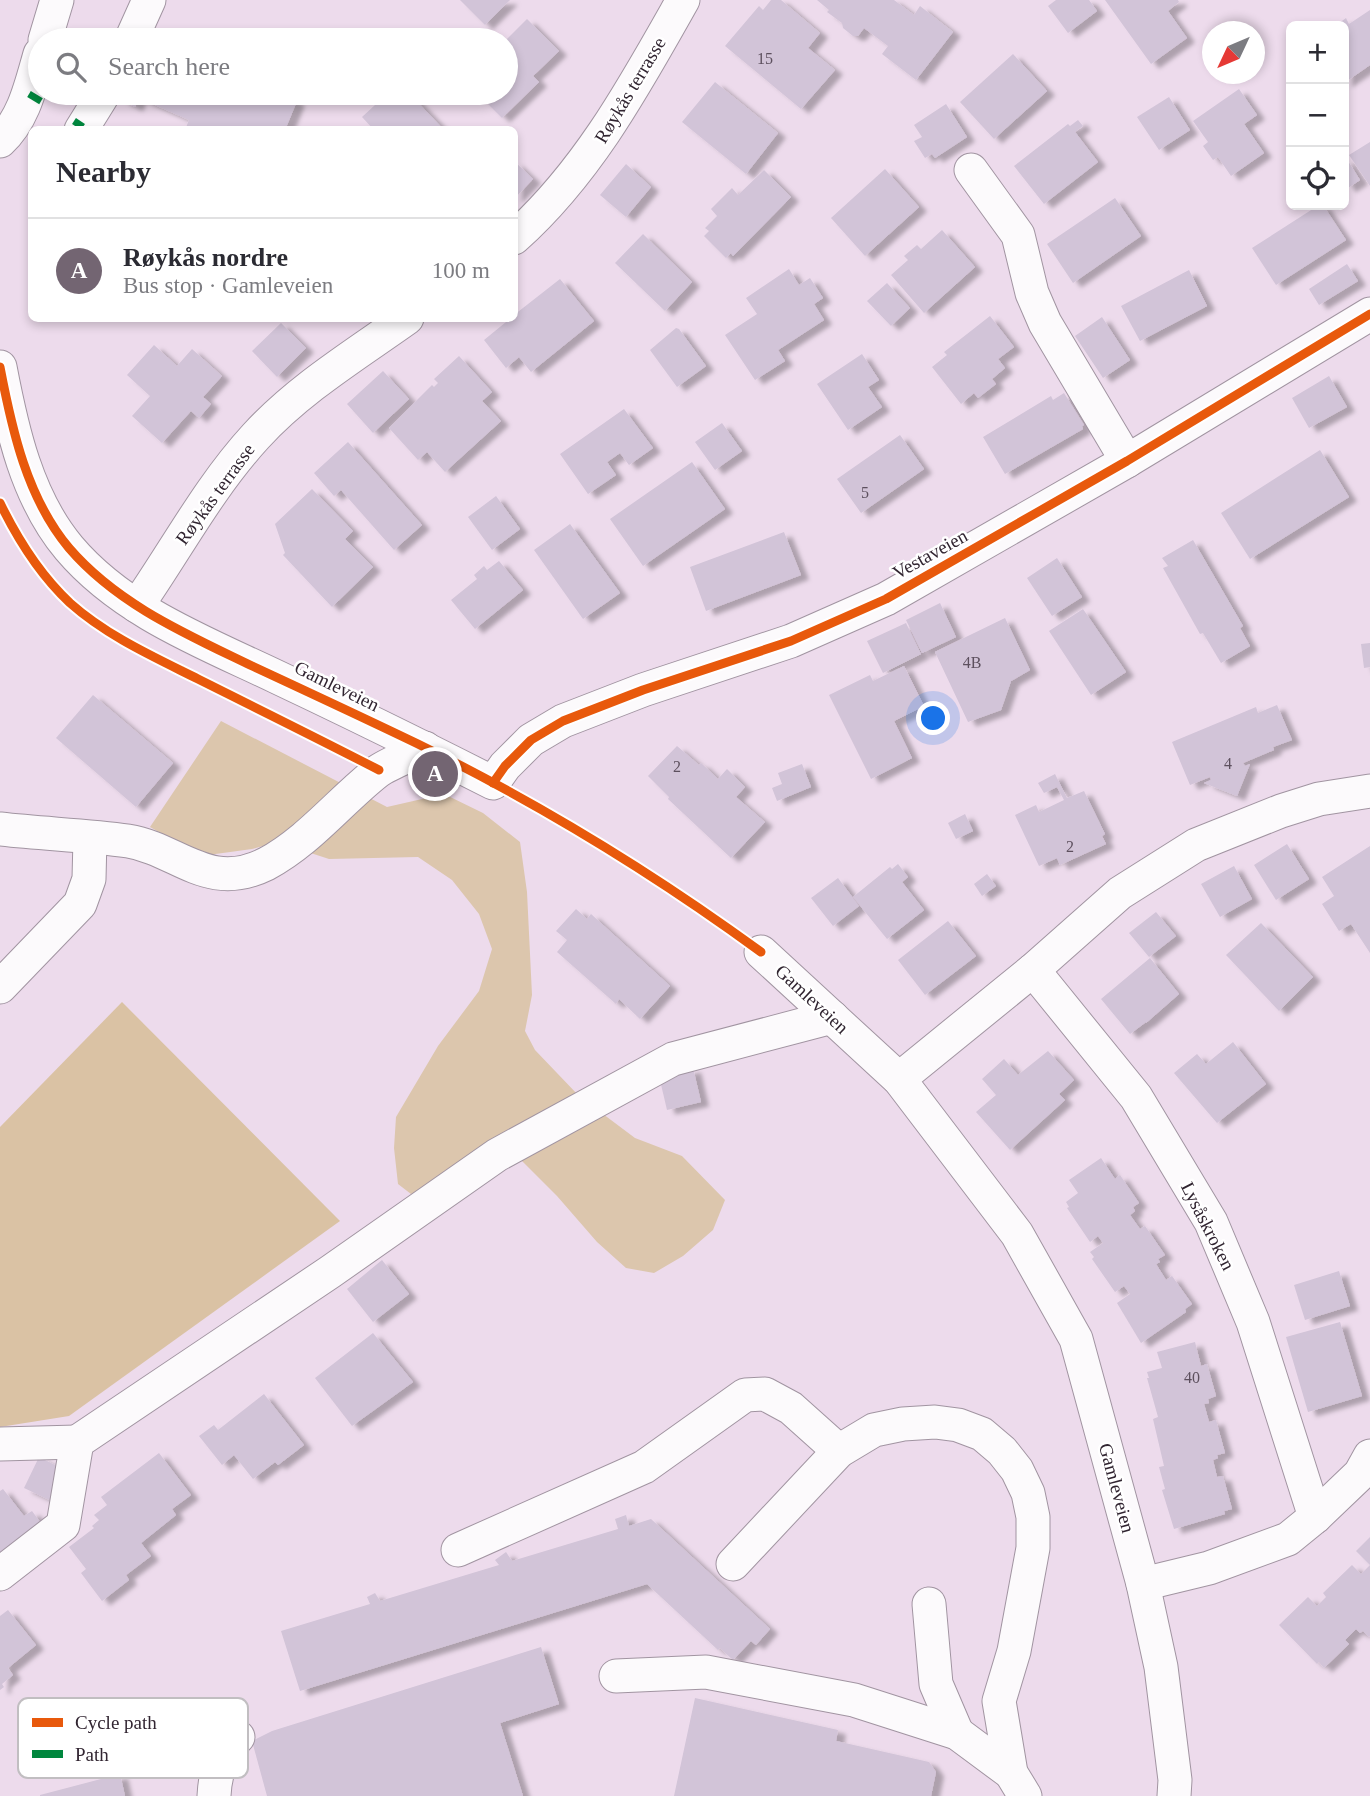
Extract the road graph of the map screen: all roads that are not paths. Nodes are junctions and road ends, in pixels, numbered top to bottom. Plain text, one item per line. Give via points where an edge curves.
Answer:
1 (57, 0) edge
2 (149, 0) edge
3 (683, 0) edge
4 (49, 28) edge
5 (136, 28) edge
6 (28, 96) edge
7 (97, 105) edge
8 (83, 126) edge
9 (0, 141) edge
10 (971, 170) dead end
11 (518, 234) edge
12 (1370, 314) edge
13 (401, 322) edge
14 (0, 367) edge
15 (1127, 461) junction
16 (137, 606) junction
17 (425, 748) junction
18 (493, 783) joint
19 (1370, 792) edge
20 (0, 829) edge
21 (90, 838) junction
22 (761, 952) dead end
23 (1033, 970) junction
24 (0, 987) edge
25 (832, 1017) junction
26 (899, 1079) junction
27 (77, 1442) junction
28 (0, 1444) edge
29 (839, 1451) junction
30 (1370, 1456) edge
31 (1315, 1517) junction
32 (458, 1550) dead end
33 (733, 1564) dead end
34 (0, 1574) edge
35 (1143, 1584) junction
36 (929, 1604) dead end
37 (616, 1676) dead end
38 (957, 1733) junction
39 (216, 1778) edge
40 (1018, 1784) edge
41 (214, 1796) edge
42 (1174, 1796) edge

1 - 4 street
2 - 5 street
3 - 11 street, Røykås terrasse via 597,144 546,208
6 - 9 street
7 - 8 street
10 - 15 street via 1018,235 1032,293 1045,323
12 - 15 street, Vestaveien
13 - 16 street, Røykås terrasse via 300,395 256,436
14 - 16 street, Gamleveien via 22,459 43,509 69,548
15 - 18 street, Vestaveien via 861,611 791,641 643,690 548,728 518,751
16 - 17 street, Gamleveien
17 - 18 street, Gamleveien
17 - 21 street via 379,770 280,855 241,873 197,869 130,841
19 - 23 street via 1319,799 1196,845 1120,892
20 - 21 street
21 - 24 street via 89,879 80,904
22 - 25 street, Gamleveien
23 - 26 street
23 - 31 street, Lysåskroken via 1136,1097 1211,1222 1252,1322
25 - 26 street, Gamleveien
25 - 27 street via 673,1059 497,1155
26 - 35 street, Gamleveien via 1017,1234 1076,1339
27 - 28 street
27 - 34 street via 62,1525
29 - 32 street via 791,1408 765,1394 745,1395 644,1467
29 - 33 street
29 - 40 street via 874,1430 935,1422 982,1434 1017,1470 1028,1493 1033,1548 1014,1651 999,1701
30 - 31 street via 1360,1474
31 - 35 street via 1288,1539 1249,1555
35 - 42 street, Gamleveien via 1161,1667
36 - 38 street via 936,1684
37 - 38 street via 706,1672 854,1700
38 - 40 street
39 - 41 street

